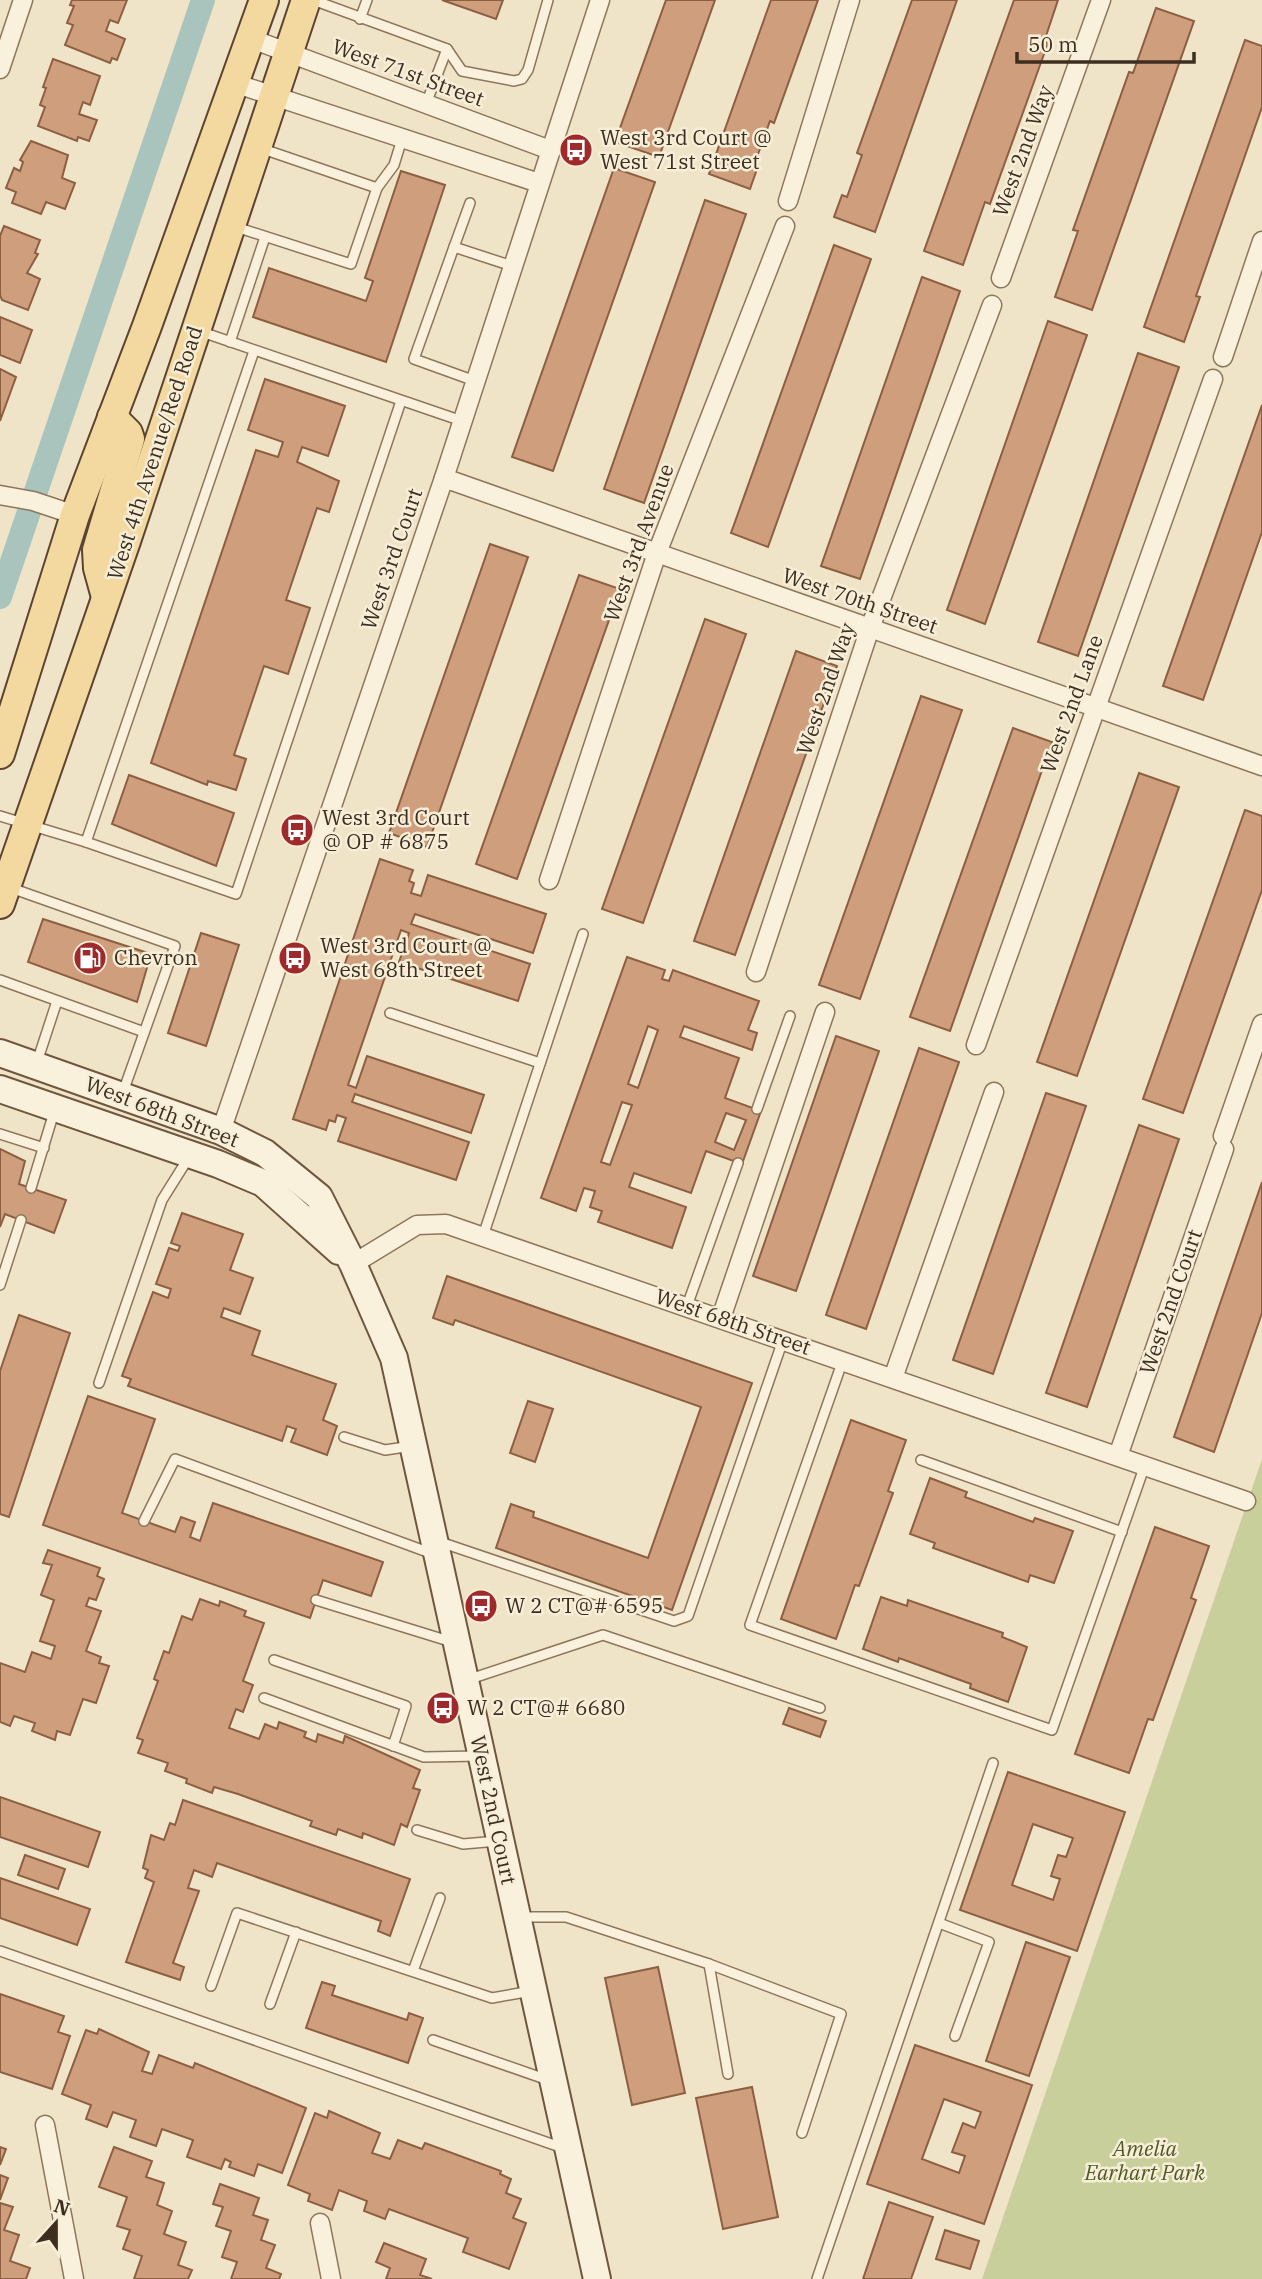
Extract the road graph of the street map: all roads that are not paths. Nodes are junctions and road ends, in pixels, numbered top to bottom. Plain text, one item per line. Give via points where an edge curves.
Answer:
1 (23, 0) edge
2 (264, 0) edge
3 (306, 0) edge
4 (313, 0) edge
5 (367, 0) edge
6 (600, 0) edge
7 (850, 0) edge
8 (1101, 0) edge
9 (545, 2) edge
10 (360, 19) junction
11 (249, 38) junction
12 (447, 49) junction
13 (288, 53) junction
14 (0, 69) edge
15 (234, 83) junction
16 (273, 97) junction
17 (426, 104) junction
18 (402, 139) junction
19 (255, 147) junction
20 (550, 150) junction
21 (539, 183) junction
22 (377, 188) junction
23 (788, 201) dead end
24 (470, 202) dead end
25 (231, 226) junction
26 (785, 226) dead end
27 (265, 237) junction
28 (1262, 241) edge
29 (454, 247) junction
30 (512, 266) junction
31 (1001, 278) dead end
32 (992, 305) dead end
33 (196, 330) junction
34 (230, 342) junction
35 (254, 351) junction
36 (1223, 357) dead end
37 (1213, 379) dead end
38 (475, 381) junction
39 (401, 401) junction
40 (112, 417) junction
41 (462, 421) junction
42 (444, 478) junction
43 (0, 495) edge
44 (75, 515) junction
45 (657, 553) junction
46 (106, 597) junction
47 (870, 628) junction
48 (1094, 707) junction
49 (0, 754) edge
50 (1262, 766) edge
51 (0, 816) edge
52 (29, 824) junction
53 (86, 842) junction
54 (549, 880) dead end
55 (2, 892) edge
56 (583, 934) dead end
57 (756, 972) dead end
58 (0, 981) edge
59 (57, 1001) junction
60 (825, 1012) dead end
61 (390, 1013) dead end
62 (790, 1016) dead end
63 (1262, 1024) edge
64 (144, 1032) junction
65 (976, 1045) dead end
66 (0, 1054) edge
67 (540, 1063) junction
68 (36, 1065) junction
69 (0, 1088) edge
70 (994, 1092) dead end
71 (122, 1097) junction
72 (56, 1108) junction
73 (757, 1109) dead end
74 (221, 1131) junction
75 (0, 1134) edge
76 (44, 1148) junction
77 (190, 1155) junction
78 (738, 1163) dead end
79 (32, 1188) dead end
80 (21, 1220) dead end
81 (483, 1236) junction
82 (353, 1264) junction
83 (0, 1285) edge
84 (687, 1306) junction
85 (721, 1318) junction
86 (783, 1340) junction
87 (843, 1360) junction
88 (893, 1378) junction
89 (99, 1382) dead end
90 (344, 1437) dead end
91 (414, 1446) junction
92 (1118, 1456) junction
93 (920, 1460) dead end
94 (1145, 1465) junction
95 (1246, 1501) dead end
96 (144, 1521) dead end
97 (1122, 1532) junction
98 (436, 1548) junction
99 (316, 1600) dead end
100 (457, 1644) junction
101 (274, 1660) dead end
102 (465, 1681) junction
103 (264, 1698) dead end
104 (820, 1707) dead end
105 (393, 1746) junction
106 (481, 1756) junction
107 (993, 1763) dead end
108 (417, 1830) dead end
109 (500, 1841) junction
110 (440, 1898) dead end
111 (517, 1917) junction
112 (939, 1923) junction
113 (296, 1932) junction
114 (0, 1951) edge
115 (709, 1964) junction
116 (412, 1971) junction
117 (211, 1986) dead end
118 (533, 1991) junction
119 (270, 2004) dead end
120 (955, 2036) dead end
121 (433, 2040) dead end
122 (728, 2074) dead end
123 (553, 2082) junction
124 (45, 2125) dead end
125 (802, 2133) dead end
126 (568, 2150) junction
127 (320, 2223) dead end
128 (74, 2279) edge
129 (331, 2279) edge
130 (597, 2279) edge
131 (817, 2279) edge

1 - 14 street
2 - 11 main road
3 - 13 main road, West 4th Avenue/Red Road
4 - 10 lane
5 - 10 lane
6 - 20 street, West 3rd Court
7 - 23 street
8 - 31 street, West 2nd Way
9 - 12 lane via 522,79 462,71
10 - 12 lane
11 - 13 street, West 71st Street
11 - 15 main road
12 - 17 lane
13 - 16 main road, West 4th Avenue/Red Road
13 - 17 street, West 71st Street
15 - 16 street
15 - 40 main road
16 - 18 street
16 - 19 main road, West 4th Avenue/Red Road
17 - 20 street, West 71st Street
18 - 21 street
18 - 22 lane via 394,165
19 - 22 lane
19 - 25 main road, West 4th Avenue/Red Road
20 - 21 street, West 3rd Court
21 - 30 street, West 3rd Court
22 - 27 lane via 351,264
24 - 29 lane
25 - 27 lane
25 - 33 main road, West 4th Avenue/Red Road
26 - 45 street, West 3rd Avenue
27 - 34 lane
28 - 36 street
29 - 30 lane
29 - 38 lane via 414,359
30 - 38 street, West 3rd Court
32 - 47 street, West 2nd Way
33 - 34 lane
33 - 46 main road, West 4th Avenue/Red Road
34 - 35 lane
35 - 39 lane
35 - 53 lane
37 - 48 street, West 2nd Lane
38 - 41 street, West 3rd Court
39 - 41 lane
39 - 53 lane via 236,894
40 - 44 main road
40 - 46 main road via 130,439 97,550
41 - 42 street, West 3rd Court
42 - 45 street, West 70th Street
42 - 74 street, West 3rd Court
43 - 44 street via 33,500
44 - 49 main road
45 - 47 street, West 70th Street
45 - 54 street, West 3rd Avenue
46 - 52 main road, West 4th Avenue/Red Road
47 - 48 street, West 70th Street
47 - 57 street, West 2nd Way
48 - 50 street, West 70th Street
48 - 65 street, West 2nd Lane
51 - 52 lane
52 - 53 lane
52 - 55 main road, West 4th Avenue/Red Road
55 - 64 lane via 175,946
56 - 67 lane
58 - 59 lane
59 - 64 lane
59 - 68 lane
60 - 85 street
61 - 67 lane
62 - 73 lane
63 - 92 street, West 2nd Court
64 - 71 lane
66 - 68 main road, West 68th Street
67 - 81 lane
68 - 71 main road, West 68th Street
69 - 72 main road, West 68th Street
70 - 88 street
71 - 74 main road, West 68th Street
72 - 76 lane
72 - 77 main road, West 68th Street
74 - 82 main road, West 68th Street via 265,1153 319,1197
75 - 76 lane
76 - 79 lane
77 - 82 main road, West 68th Street via 263,1183
77 - 89 lane via 162,1200
78 - 84 lane
80 - 83 lane
81 - 82 street, West 68th Street via 446,1224 418,1225
81 - 84 street, West 68th Street
82 - 91 main road, West 2nd Court via 394,1358
84 - 85 street, West 68th Street
85 - 86 street, West 68th Street
86 - 87 street, West 68th Street
86 - 98 lane via 688,1616 674,1621
87 - 88 street, West 68th Street
87 - 97 lane via 750,1625 1052,1730
88 - 92 street, West 68th Street
90 - 91 lane via 385,1450
91 - 98 main road, West 2nd Court
92 - 94 street, West 68th Street
93 - 97 lane
94 - 95 street, West 68th Street
94 - 97 lane
96 - 98 lane via 175,1458
98 - 100 main road, West 2nd Court
99 - 100 lane
100 - 102 main road, West 2nd Court
101 - 105 lane via 406,1706
102 - 104 lane via 603,1635
102 - 106 main road, West 2nd Court
103 - 105 lane
105 - 106 lane via 424,1757
106 - 109 main road, West 2nd Court
107 - 112 lane
108 - 109 lane via 463,1844
109 - 111 main road, West 2nd Court
110 - 116 lane
111 - 115 lane via 566,1917
111 - 118 main road, West 2nd Court
112 - 120 lane via 989,1942
112 - 131 lane
113 - 116 lane
113 - 117 lane via 237,1913
113 - 119 lane
114 - 126 lane
115 - 122 lane
115 - 125 lane via 841,2014
116 - 118 lane via 492,1998
118 - 123 main road, West 2nd Court
121 - 123 lane
123 - 126 main road, West 2nd Court
124 - 128 street
126 - 130 main road, West 2nd Court
127 - 129 street

